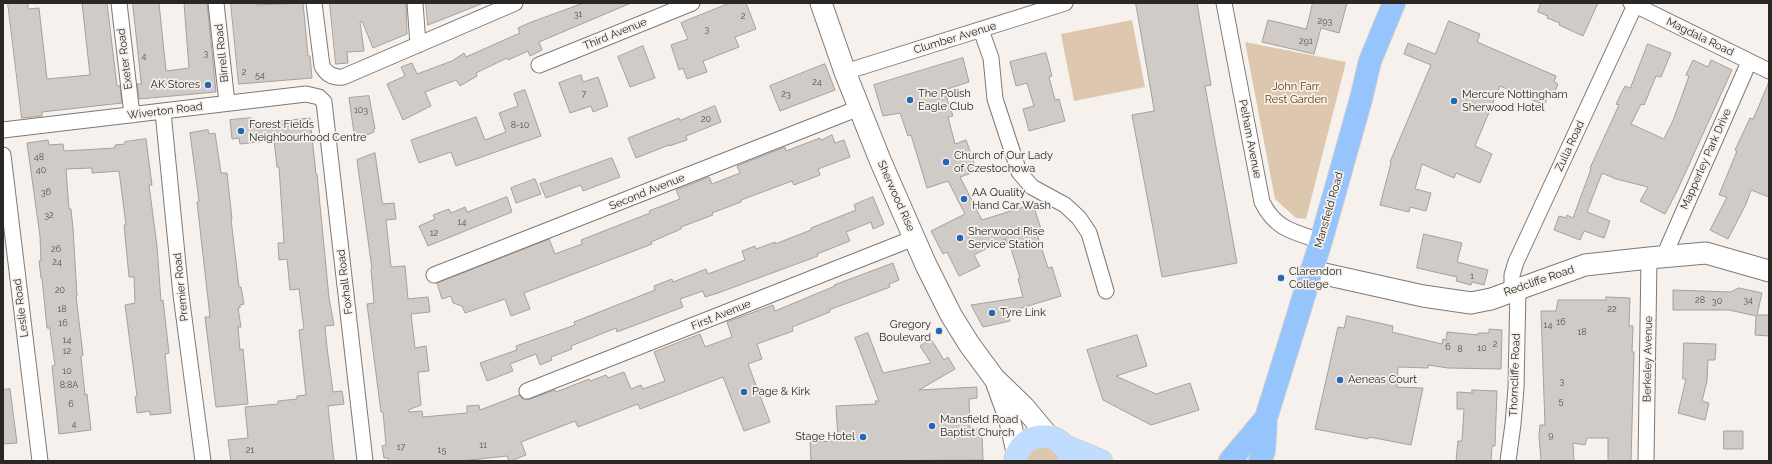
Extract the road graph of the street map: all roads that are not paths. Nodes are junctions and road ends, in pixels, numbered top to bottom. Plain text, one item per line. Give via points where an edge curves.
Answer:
1 (119, 3) edge
2 (216, 3) edge
3 (314, 3) edge
4 (415, 3) edge
5 (513, 3) edge
6 (692, 3) edge
7 (821, 3) edge
8 (1065, 3) edge
9 (1224, 3) edge
10 (1394, 3) edge
11 (1634, 4) edge
12 (981, 30) junction
13 (418, 45) junction
14 (1749, 62) junction
15 (539, 65) dead end
16 (1769, 71) edge
17 (845, 72) junction
18 (324, 102) joint
19 (226, 103) junction
20 (859, 108) junction
21 (162, 112) junction
22 (132, 115) junction
23 (3, 130) edge
24 (3, 155) edge
25 (914, 238) junction
26 (1321, 241) junction
27 (1656, 257) junction
28 (1311, 271) junction
29 (1769, 271) edge
30 (434, 275) dead end
31 (1515, 289) junction
32 (1106, 291) dead end
33 (994, 378) junction
34 (527, 391) dead end
35 (1266, 418) junction
36 (1060, 447) edge
37 (1016, 457) edge
38 (40, 461) edge
39 (202, 461) edge
40 (365, 461) edge
41 (1101, 461) edge
42 (1230, 461) edge
43 (1260, 461) edge
44 (1508, 461) edge
45 (1646, 461) edge

1 - 22 street, Exeter Road
2 - 19 street, Birrell Road
3 - 13 street via 322,66 325,72 335,77
4 - 13 street
5 - 13 street
6 - 15 street, Third Avenue
7 - 17 main road, Sherwood Rise
8 - 12 street, Clumber Avenue
9 - 26 street, Pelham Avenue via 1262,202 1268,215 1276,222
10 - 26 highway, Mansfield Road via 1370,61
11 - 14 street, Magdala Road
11 - 31 street, Zulla Road via 1516,262 1512,275
12 - 17 street, Clumber Avenue
12 - 32 street via 991,58 995,99 1019,172 1032,187 1064,205 1079,218 1089,233
14 - 16 street, Magdala Road
14 - 27 street, Mapperley Park Drive
17 - 20 main road, Sherwood Rise
18 - 19 street, Wiverton Road via 319,97 306,94
18 - 40 street, Foxhall Road
19 - 21 street, Wiverton Road
20 - 25 main road, Sherwood Rise
20 - 30 street, Second Avenue
21 - 22 street, Wiverton Road
21 - 39 street, Premier Road
22 - 23 street, Wiverton Road
24 - 38 street, Leslie Road
25 - 33 main road, Sherwood Rise via 951,315
25 - 34 street, First Avenue
26 - 28 highway, Mansfield Road
27 - 29 main road, Redcliffe Road via 1706,253
27 - 31 main road, Redcliffe Road via 1585,265
27 - 45 street, Berkeley Avenue
28 - 31 main road, Redcliffe Road via 1460,303 1480,302
28 - 35 highway, Mansfield Road
31 - 44 street, Thorncliffe Road via 1516,388
33 - 36 main road, Sherwood Rise
33 - 37 main road, Sherwood Rise via 1009,417
35 - 42 highway, Mansfield Road
35 - 43 highway, Mansfield Road via 1264,451
36 - 37 main road via 1034,437 1022,446
36 - 41 main road

